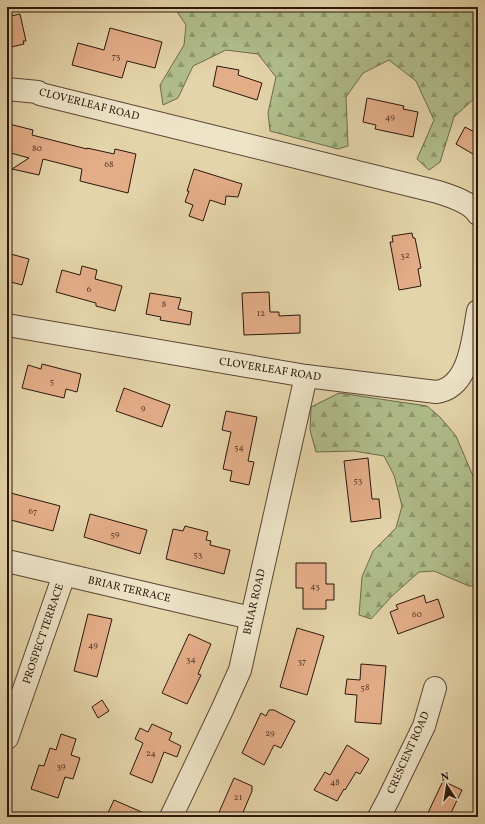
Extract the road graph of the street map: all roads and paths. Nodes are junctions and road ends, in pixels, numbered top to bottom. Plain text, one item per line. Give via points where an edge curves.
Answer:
1 (14, 90) edge
2 (478, 214) edge
3 (478, 311) edge
4 (7, 325) edge
5 (306, 376) junction
6 (7, 561) edge
7 (64, 575) junction
8 (251, 618) junction
9 (435, 688) dead end
10 (7, 738) edge
11 (171, 817) edge
12 (378, 817) edge

1 - 2 street, CLOVERLEAF ROAD via 38,92 438,192 457,198
3 - 5 street, CLOVERLEAF ROAD via 470,357 453,385 442,392
4 - 5 street, CLOVERLEAF ROAD
5 - 8 street, BRIAR ROAD
6 - 7 street, BRIAR TERRACE
7 - 8 street, BRIAR TERRACE
7 - 10 street, PROSPECT TERRACE
8 - 11 street, BRIAR ROAD via 240,670
9 - 12 street, CRESCENT ROAD via 424,726

